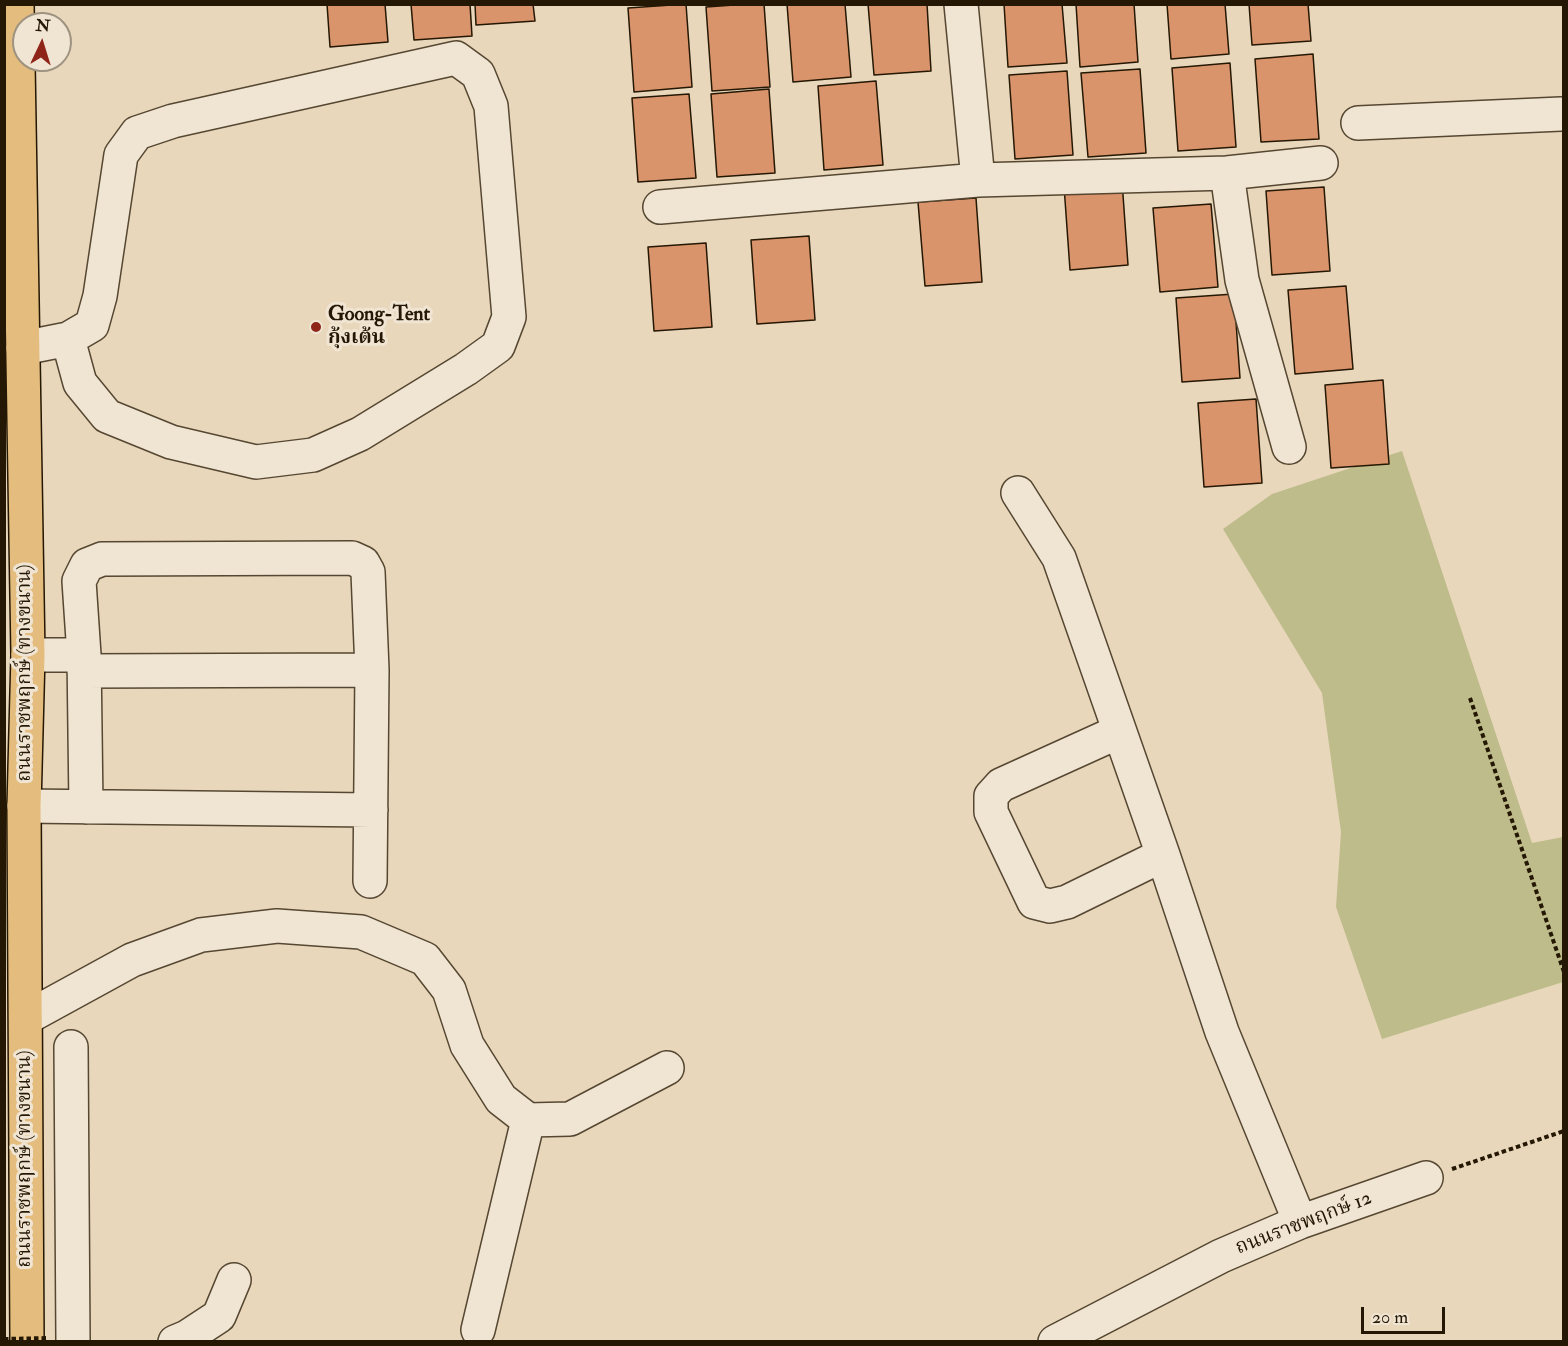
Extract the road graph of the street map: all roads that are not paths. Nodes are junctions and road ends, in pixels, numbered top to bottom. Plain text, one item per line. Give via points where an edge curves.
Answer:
1 (17, 4) edge
2 (961, 4) edge
3 (1562, 109) edge
4 (1358, 123) dead end
5 (1321, 163) dead end
6 (1227, 173) junction
7 (978, 180) junction
8 (660, 207) dead end
9 (68, 339) junction
10 (23, 348) junction
11 (1289, 447) dead end
12 (1018, 493) dead end
13 (16, 646) edge
14 (84, 663) junction
15 (372, 670) junction
16 (1119, 732) junction
17 (24, 806) junction
18 (86, 807) junction
19 (371, 810) junction
20 (1163, 855) junction
21 (370, 881) dead end
22 (26, 1018) junction
23 (71, 1047) dead end
24 (667, 1068) dead end
25 (528, 1120) junction
26 (1426, 1178) road end
27 (1300, 1222) junction
28 (234, 1280) dead end
29 (477, 1330) dead end
30 (49, 1340) edge
31 (175, 1341) edge
32 (1055, 1341) edge

1 - 10 main road
2 - 7 street
3 - 4 street
5 - 6 street
6 - 7 street
6 - 11 street via 1242,280
7 - 8 street
9 - 9 street via 92,325 100,296 121,155 137,133 173,121 456,57 478,74 491,105 509,317 498,346 466,369 360,434 313,455 256,462 171,442 107,416 80,382
9 - 10 street
10 - 13 main road, ถนนราชพฤกษ์ (ทางขนาน)
12 - 16 street via 1059,558
13 - 14 street
13 - 17 main road, ถนนราชพฤกษ์ (ทางขนาน)
14 - 15 street
14 - 15 street via 79,581 87,565 102,559 352,558 363,562 369,572
14 - 18 street
15 - 19 street
16 - 20 street
16 - 20 street via 1001,785 991,796 991,812 1034,902 1050,906 1067,902
17 - 18 street
17 - 22 main road, ถนนราชพฤกษ์ (ทางขนาน)
18 - 19 street
19 - 21 street
20 - 27 street via 1222,1032
22 - 25 street via 132,960 201,935 277,926 361,932 424,958 448,990 467,1045 501,1099
22 - 30 main road, ถนนราชพฤกษ์ (ทางขนาน) via 25,1298
23 - 30 street
24 - 25 street via 570,1119
25 - 29 street
26 - 27 street, ถนนราชพฤกษ์ 12
27 - 32 street, ถนนราชพฤกษ์ 12 via 1221,1256
28 - 31 street via 219,1316

